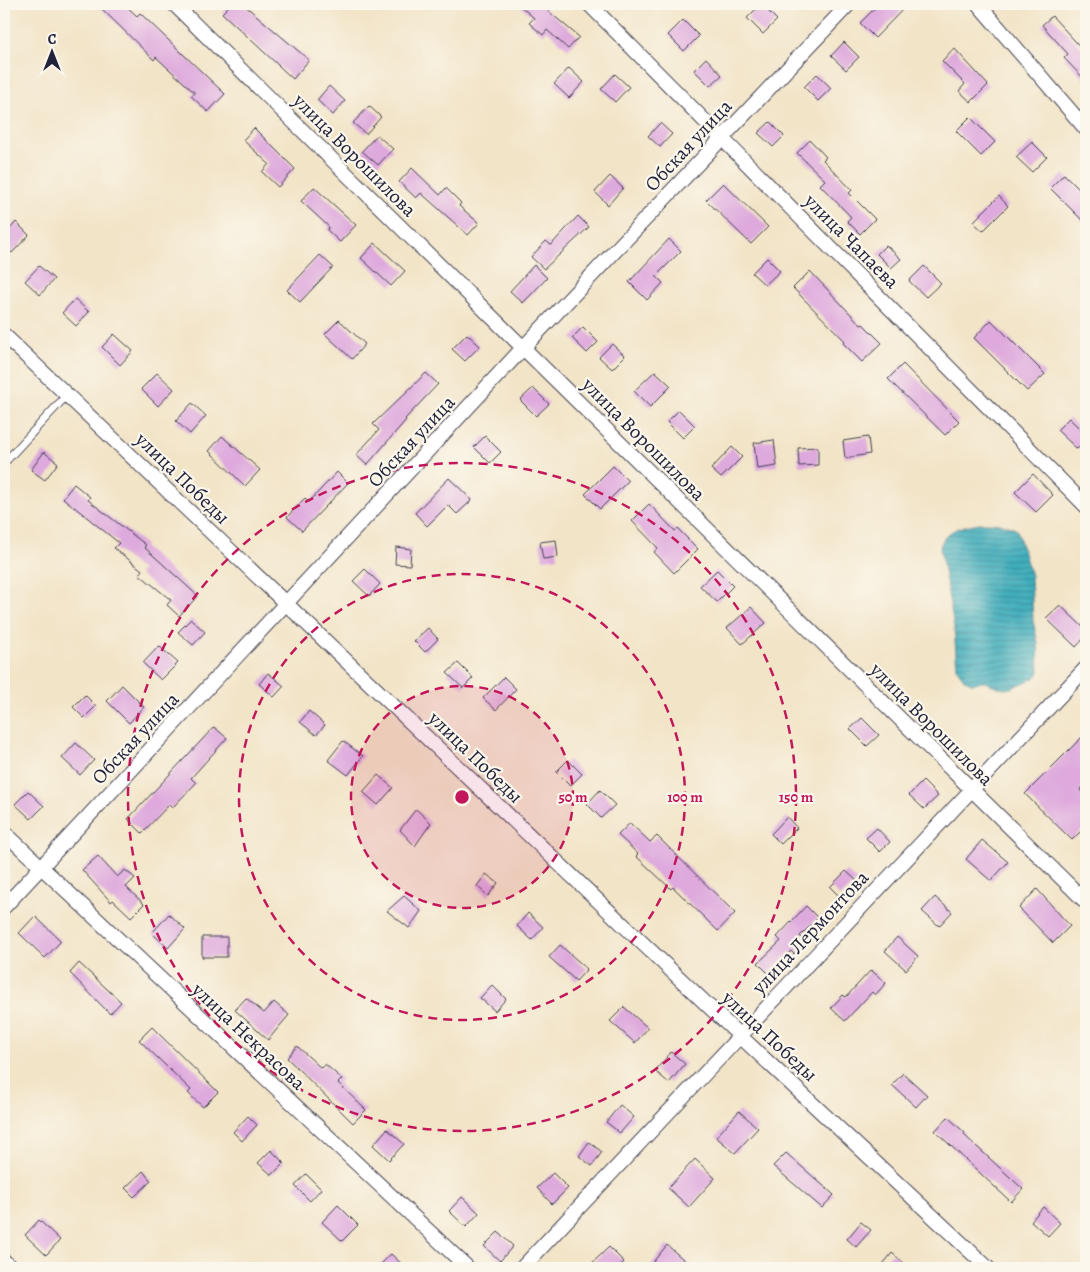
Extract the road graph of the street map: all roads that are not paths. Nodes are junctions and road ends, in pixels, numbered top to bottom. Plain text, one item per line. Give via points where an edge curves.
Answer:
1 (174, 4) edge
2 (588, 4) edge
3 (849, 4) edge
4 (978, 4) edge
5 (1086, 129) edge
6 (722, 138) junction
7 (4, 335) edge
8 (523, 348) junction
9 (67, 395) junction
10 (4, 463) edge
11 (1086, 506) edge
12 (286, 604) junction
13 (1086, 668) edge
14 (970, 790) junction
15 (4, 832) edge
16 (41, 868) junction
17 (1086, 902) edge
18 (4, 907) edge
19 (740, 1036) junction
20 (4, 1261) edge
21 (11, 1268) edge
22 (468, 1268) edge
23 (522, 1268) edge
24 (988, 1268) edge

1 - 8 street, улица Ворошилова
2 - 6 street, улица Чапаева
3 - 6 street, Обская улица
4 - 5 street
6 - 8 street, Обская улица
6 - 11 street, улица Чапаева
7 - 9 street, улица Победы
8 - 12 street, Обская улица
8 - 14 street, улица Ворошилова
9 - 10 lane
9 - 12 street, улица Победы
12 - 16 street, Обская улица
12 - 19 street, улица Победы
13 - 14 street, улица Лермонтова
14 - 17 street, улица Ворошилова
14 - 19 street, улица Лермонтова
15 - 16 street, улица Некрасова
16 - 18 street, Обская улица
16 - 22 street, улица Некрасова
19 - 23 street, улица Лермонтова
19 - 24 street, улица Победы
20 - 21 street

